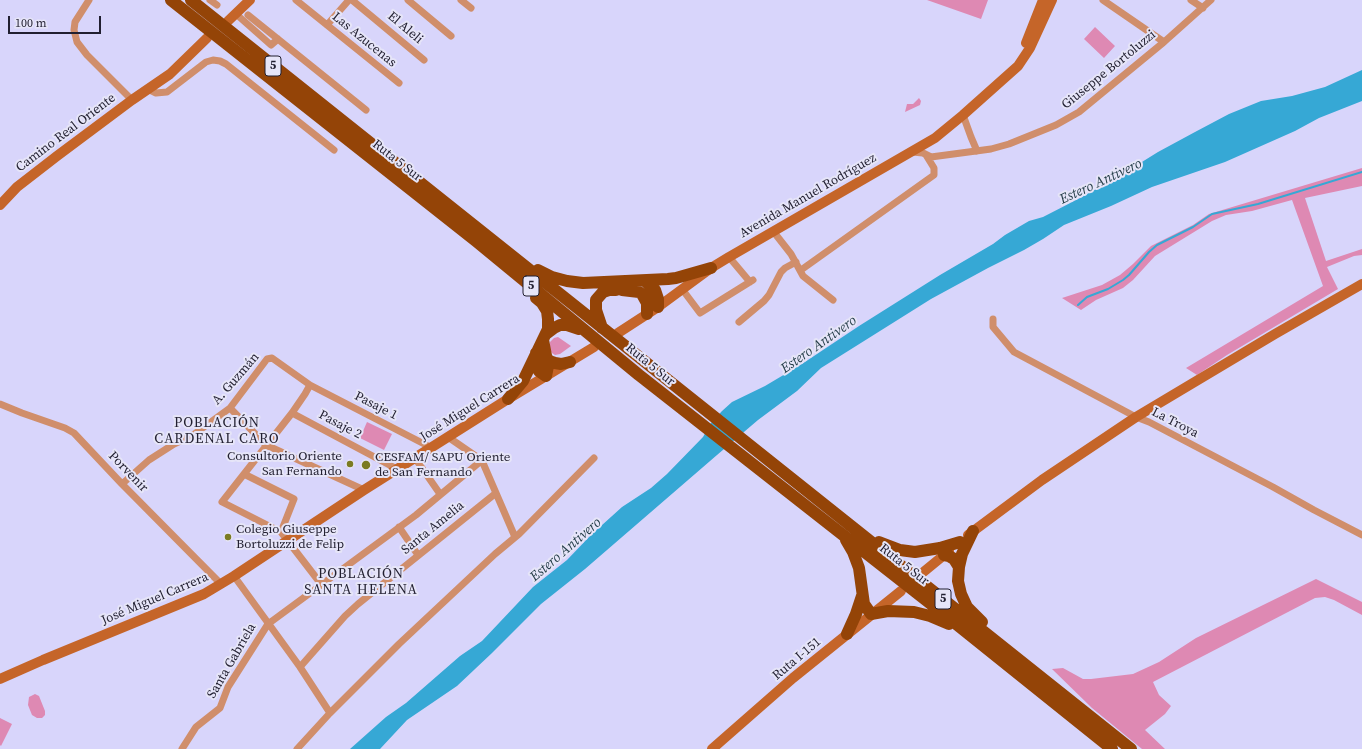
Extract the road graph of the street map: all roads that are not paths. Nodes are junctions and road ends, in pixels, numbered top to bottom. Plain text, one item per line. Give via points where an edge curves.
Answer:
1 (89, 0) edge
2 (171, 0) edge
3 (190, 0) edge
4 (210, 0) edge
5 (250, 0) edge
6 (296, 0) edge
7 (350, 0) edge
8 (408, 0) edge
9 (461, 0) edge
10 (1043, 0) edge
11 (1052, 0) edge
12 (1103, 0) edge
13 (1191, 0) edge
14 (1211, 0) edge
15 (217, 5) dead end
16 (471, 8) dead end
17 (1203, 8) junction
18 (236, 14) junction
19 (248, 15) dead end
20 (228, 21) dead end
21 (327, 25) junction
22 (451, 36) dead end
23 (207, 38) dead end
24 (278, 39) junction
25 (1164, 42) junction
26 (424, 60) dead end
27 (1007, 76) junction
28 (399, 83) dead end
29 (148, 89) junction
30 (132, 100) junction
31 (366, 110) dead end
32 (963, 115) junction
33 (334, 150) dead end
34 (925, 150) junction
35 (978, 150) junction
36 (0, 205) edge
37 (773, 231) junction
38 (476, 241) junction
39 (506, 250) junction
40 (728, 257) junction
41 (796, 262) junction
42 (711, 268) junction
43 (801, 270) junction
44 (645, 281) junction
45 (1362, 284) edge
46 (682, 289) junction
47 (642, 294) junction
48 (833, 300) dead end
49 (658, 307) junction
50 (647, 314) junction
51 (993, 319) dead end
52 (739, 322) dead end
53 (602, 329) junction
54 (586, 331) junction
55 (618, 333) dead end
56 (544, 337) junction
57 (594, 347) dead end
58 (540, 354) junction
59 (570, 362) junction
60 (546, 376) junction
61 (310, 385) junction
62 (508, 399) junction
63 (1, 406) edge
64 (230, 408) junction
65 (292, 413) junction
66 (1136, 417) junction
67 (448, 438) junction
68 (266, 445) junction
69 (432, 448) junction
70 (415, 458) junction
71 (594, 458) dead end
72 (481, 461) junction
73 (397, 470) junction
74 (244, 474) junction
75 (122, 484) junction
76 (364, 490) junction
77 (496, 493) junction
78 (440, 494) junction
79 (399, 527) junction
80 (853, 528) junction
81 (973, 531) junction
82 (281, 532) junction
83 (839, 532) junction
84 (1362, 534) edge
85 (515, 537) junction
86 (288, 540) junction
87 (960, 542) junction
88 (418, 555) junction
89 (944, 555) junction
90 (959, 567) junction
91 (922, 574) dead end
92 (234, 576) junction
93 (221, 584) junction
94 (321, 584) junction
95 (901, 591) dead end
96 (862, 596) junction
97 (871, 614) junction
98 (268, 624) junction
99 (847, 634) junction
100 (971, 636) junction
101 (300, 667) junction
102 (1032, 670) junction
103 (0, 679) edge
104 (330, 713) junction
105 (182, 749) edge
106 (297, 749) edge
107 (712, 749) edge
108 (1112, 749) edge
109 (1131, 749) edge

1 - 30 street via 75,22 77,42
2 - 38 highway, Ruta 5 Sur / 5
3 - 39 highway, Ruta 5 Sur / 5
4 - 15 street
5 - 18 street
6 - 21 street, Las Azucenas
7 - 21 street
7 - 26 street, El Aleli
8 - 22 street
9 - 16 street
10 - 27 street, Avenida Manuel Rodríguez via 1026,42
11 - 27 street, Avenida Manuel Rodríguez via 1026,56
12 - 25 street
13 - 17 street
14 - 17 street, Giuseppe Bortoluzzi
17 - 25 street, Giuseppe Bortoluzzi
18 - 20 street
18 - 24 street via 271,45
19 - 24 street
21 - 28 street, Las Azucenas
23 - 29 street, Camino Real Oriente via 170,74
24 - 31 street
25 - 35 street, Giuseppe Bortoluzzi via 1074,116 1009,144
27 - 32 street, Avenida Manuel Rodríguez
29 - 30 street, Camino Real Oriente
29 - 33 street via 156,93 166,92 206,62 220,61
30 - 36 street, Camino Real Oriente via 57,156
32 - 34 street, Avenida Manuel Rodríguez via 934,138
32 - 35 street
34 - 35 street, Giuseppe Bortoluzzi via 940,155
34 - 37 street, Avenida Manuel Rodríguez via 912,152
34 - 43 street via 934,168 934,175
37 - 40 street, Avenida Manuel Rodríguez
37 - 41 street
38 - 54 highway, Ruta 5 Sur / 5
38 - 56 highway via 507,274 545,307 548,319
39 - 44 highway via 545,274 567,281
39 - 53 highway, Ruta 5 Sur / 5
40 - 42 street, Avenida Manuel Rodríguez
40 - 46 street via 752,281 700,314
41 - 43 street
41 - 52 street via 781,272 764,301
42 - 44 highway via 676,278
42 - 46 street, Avenida Manuel Rodríguez
43 - 48 street via 806,280
44 - 49 highway via 655,290
45 - 66 street
46 - 49 street, Avenida Manuel Rodríguez
47 - 49 highway
47 - 50 highway via 647,303
47 - 53 highway via 619,290 602,292 596,300 596,310
49 - 50 street, Avenida Manuel Rodríguez
50 - 55 street, Avenida Manuel Rodríguez
51 - 66 street, La Troya via 993,327 1014,352
53 - 80 highway, Ruta 5 Sur / 5
54 - 56 highway via 564,325 554,328
54 - 83 highway, Ruta 5 Sur / 5
56 - 58 highway
57 - 59 street, José Miguel Carrera
58 - 59 highway via 555,363
58 - 60 highway via 548,366
58 - 62 highway
59 - 60 street, José Miguel Carrera
60 - 62 street, José Miguel Carrera
61 - 64 street, A. Guzmán via 272,358 267,359
61 - 65 street
61 - 69 street, Pasaje 1
62 - 67 street, José Miguel Carrera
63 - 75 street, Porvenir via 72,431
64 - 68 street
64 - 75 street, A. Guzmán via 193,435 150,460
65 - 68 street
65 - 73 street, Pasaje 2
66 - 81 street via 1042,480
66 - 84 street, La Troya
67 - 69 street, José Miguel Carrera
67 - 72 street
68 - 74 street
68 - 76 street
69 - 70 street, José Miguel Carrera
70 - 73 street, José Miguel Carrera
70 - 78 street
71 - 85 street
72 - 77 street
72 - 78 street, Santa Gabriela
73 - 76 street, José Miguel Carrera
74 - 82 street via 294,499
74 - 82 street via 222,502
75 - 93 street, Porvenir
76 - 86 street, José Miguel Carrera
77 - 85 street
77 - 88 street, Santa Amelia
78 - 79 street, Santa Gabriela
79 - 88 street
79 - 94 street, Santa Gabriela
80 - 87 highway via 892,548 908,552 929,550
80 - 102 highway, Ruta 5 Sur / 5
81 - 87 street
81 - 90 highway
82 - 86 street
83 - 96 highway via 857,560
83 - 100 highway, Ruta 5 Sur / 5
85 - 104 street via 399,644
86 - 92 street, José Miguel Carrera
86 - 94 street
87 - 89 street
88 - 101 street, Santa Amelia via 350,612
89 - 90 highway via 954,559
89 - 91 street
90 - 102 highway via 959,587 967,607
92 - 93 street, José Miguel Carrera
92 - 98 street
93 - 103 street, José Miguel Carrera via 196,597
94 - 98 street, Santa Gabriela
95 - 97 street, Ruta I-151
96 - 97 highway
96 - 99 highway
97 - 99 street, Ruta I-151
97 - 100 highway via 897,611 922,614 946,622
98 - 101 street
98 - 105 street, Santa Gabriela via 232,681 220,708 196,727
99 - 107 street, Ruta I-151
100 - 108 highway, Ruta 5 Sur / 5
101 - 104 street
102 - 109 highway, Ruta 5 Sur / 5
104 - 106 street

